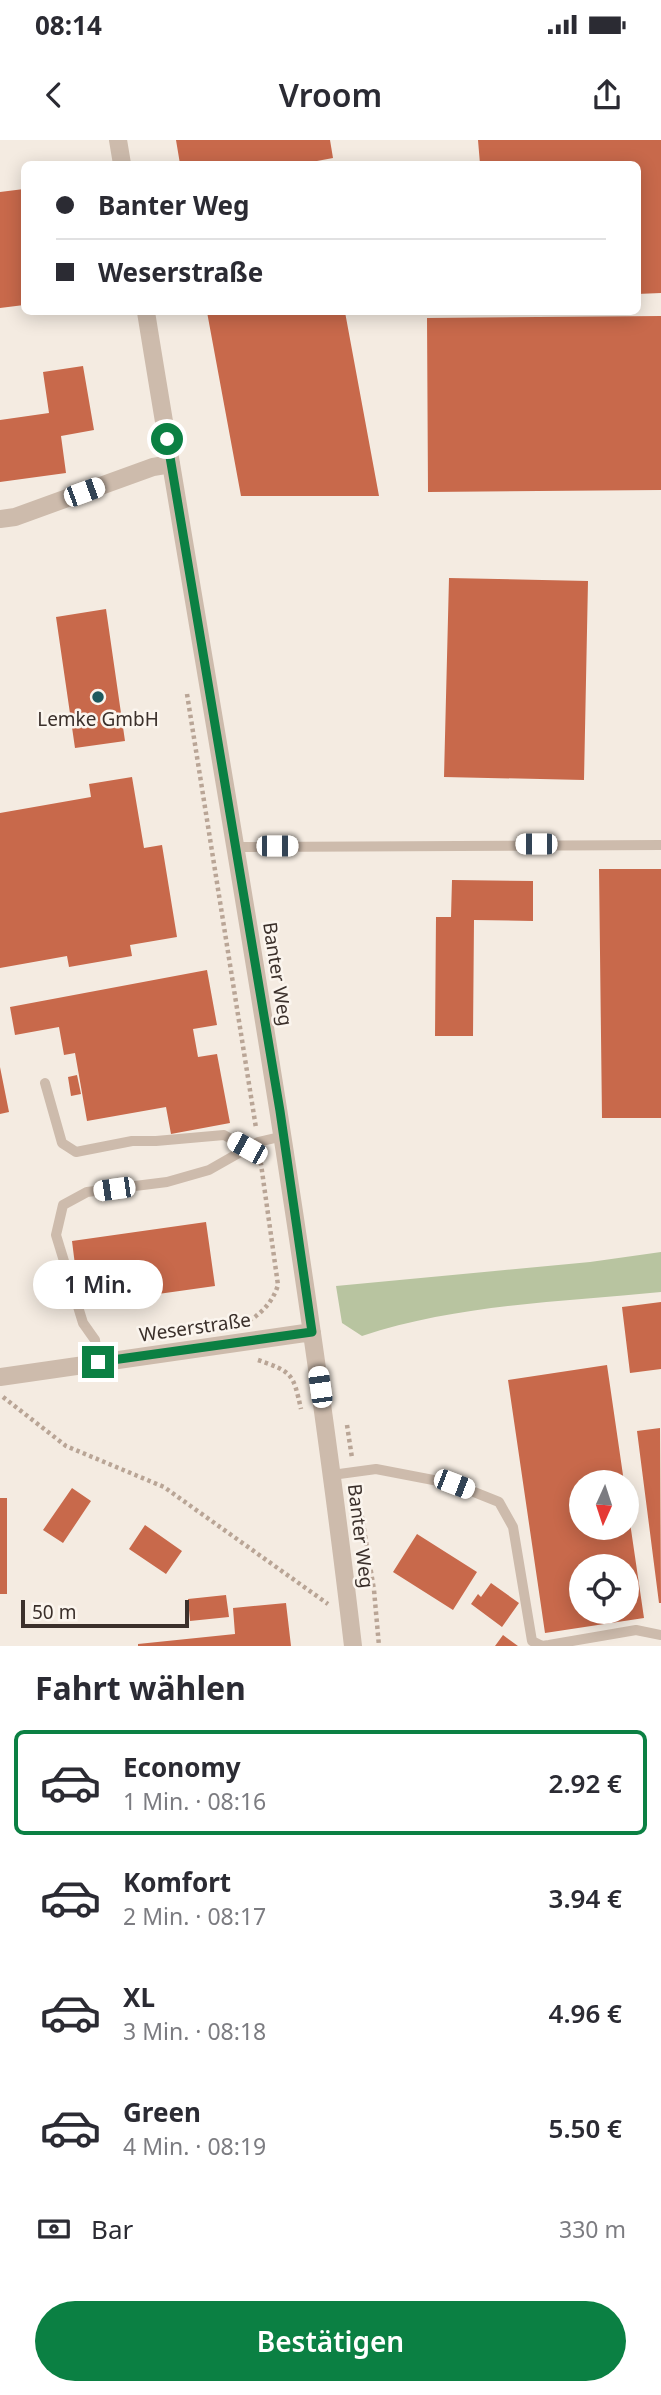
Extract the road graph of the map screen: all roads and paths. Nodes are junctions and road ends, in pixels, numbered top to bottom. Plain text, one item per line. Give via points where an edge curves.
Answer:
1 (118, 140) edge
2 (122, 161) edge
3 (146, 315) edge
4 (171, 464) junction
5 (0, 519) edge
6 (187, 693) dead end
7 (661, 845) edge
8 (236, 846) junction
9 (45, 1083) dead end
10 (284, 1136) junction
11 (253, 1145) junction
12 (312, 1332) junction
13 (236, 1342) junction
14 (98, 1362) junction
15 (0, 1377) edge
16 (0, 1394) edge
17 (302, 1418) dead end
18 (332, 1475) junction
19 (327, 1591) dead end
20 (661, 1635) edge
21 (353, 1646) edge

1 - 2 street
3 - 4 street, Banter Weg
4 - 5 street
4 - 8 street, Banter Weg
6 - 11 path
7 - 8 lane
8 - 10 street, Banter Weg
9 - 11 lane via 61,1143 76,1152 132,1141 224,1135
10 - 11 lane
10 - 12 street, Banter Weg
11 - 13 path via 278,1285 260,1313 234,1326
11 - 14 lane via 209,1170 167,1182 88,1192 62,1205 56,1235 83,1323 95,1340
12 - 13 street, Weserstraße
12 - 18 street, Banter Weg
13 - 14 street, Weserstraße
13 - 17 path via 240,1359 256,1359 289,1374
14 - 15 street, Weserstraße
16 - 19 path via 66,1446 164,1488 329,1604
18 - 20 lane via 376,1469 454,1484 499,1502 513,1527 531,1641 537,1644 636,1630
18 - 21 street, Banter Weg

